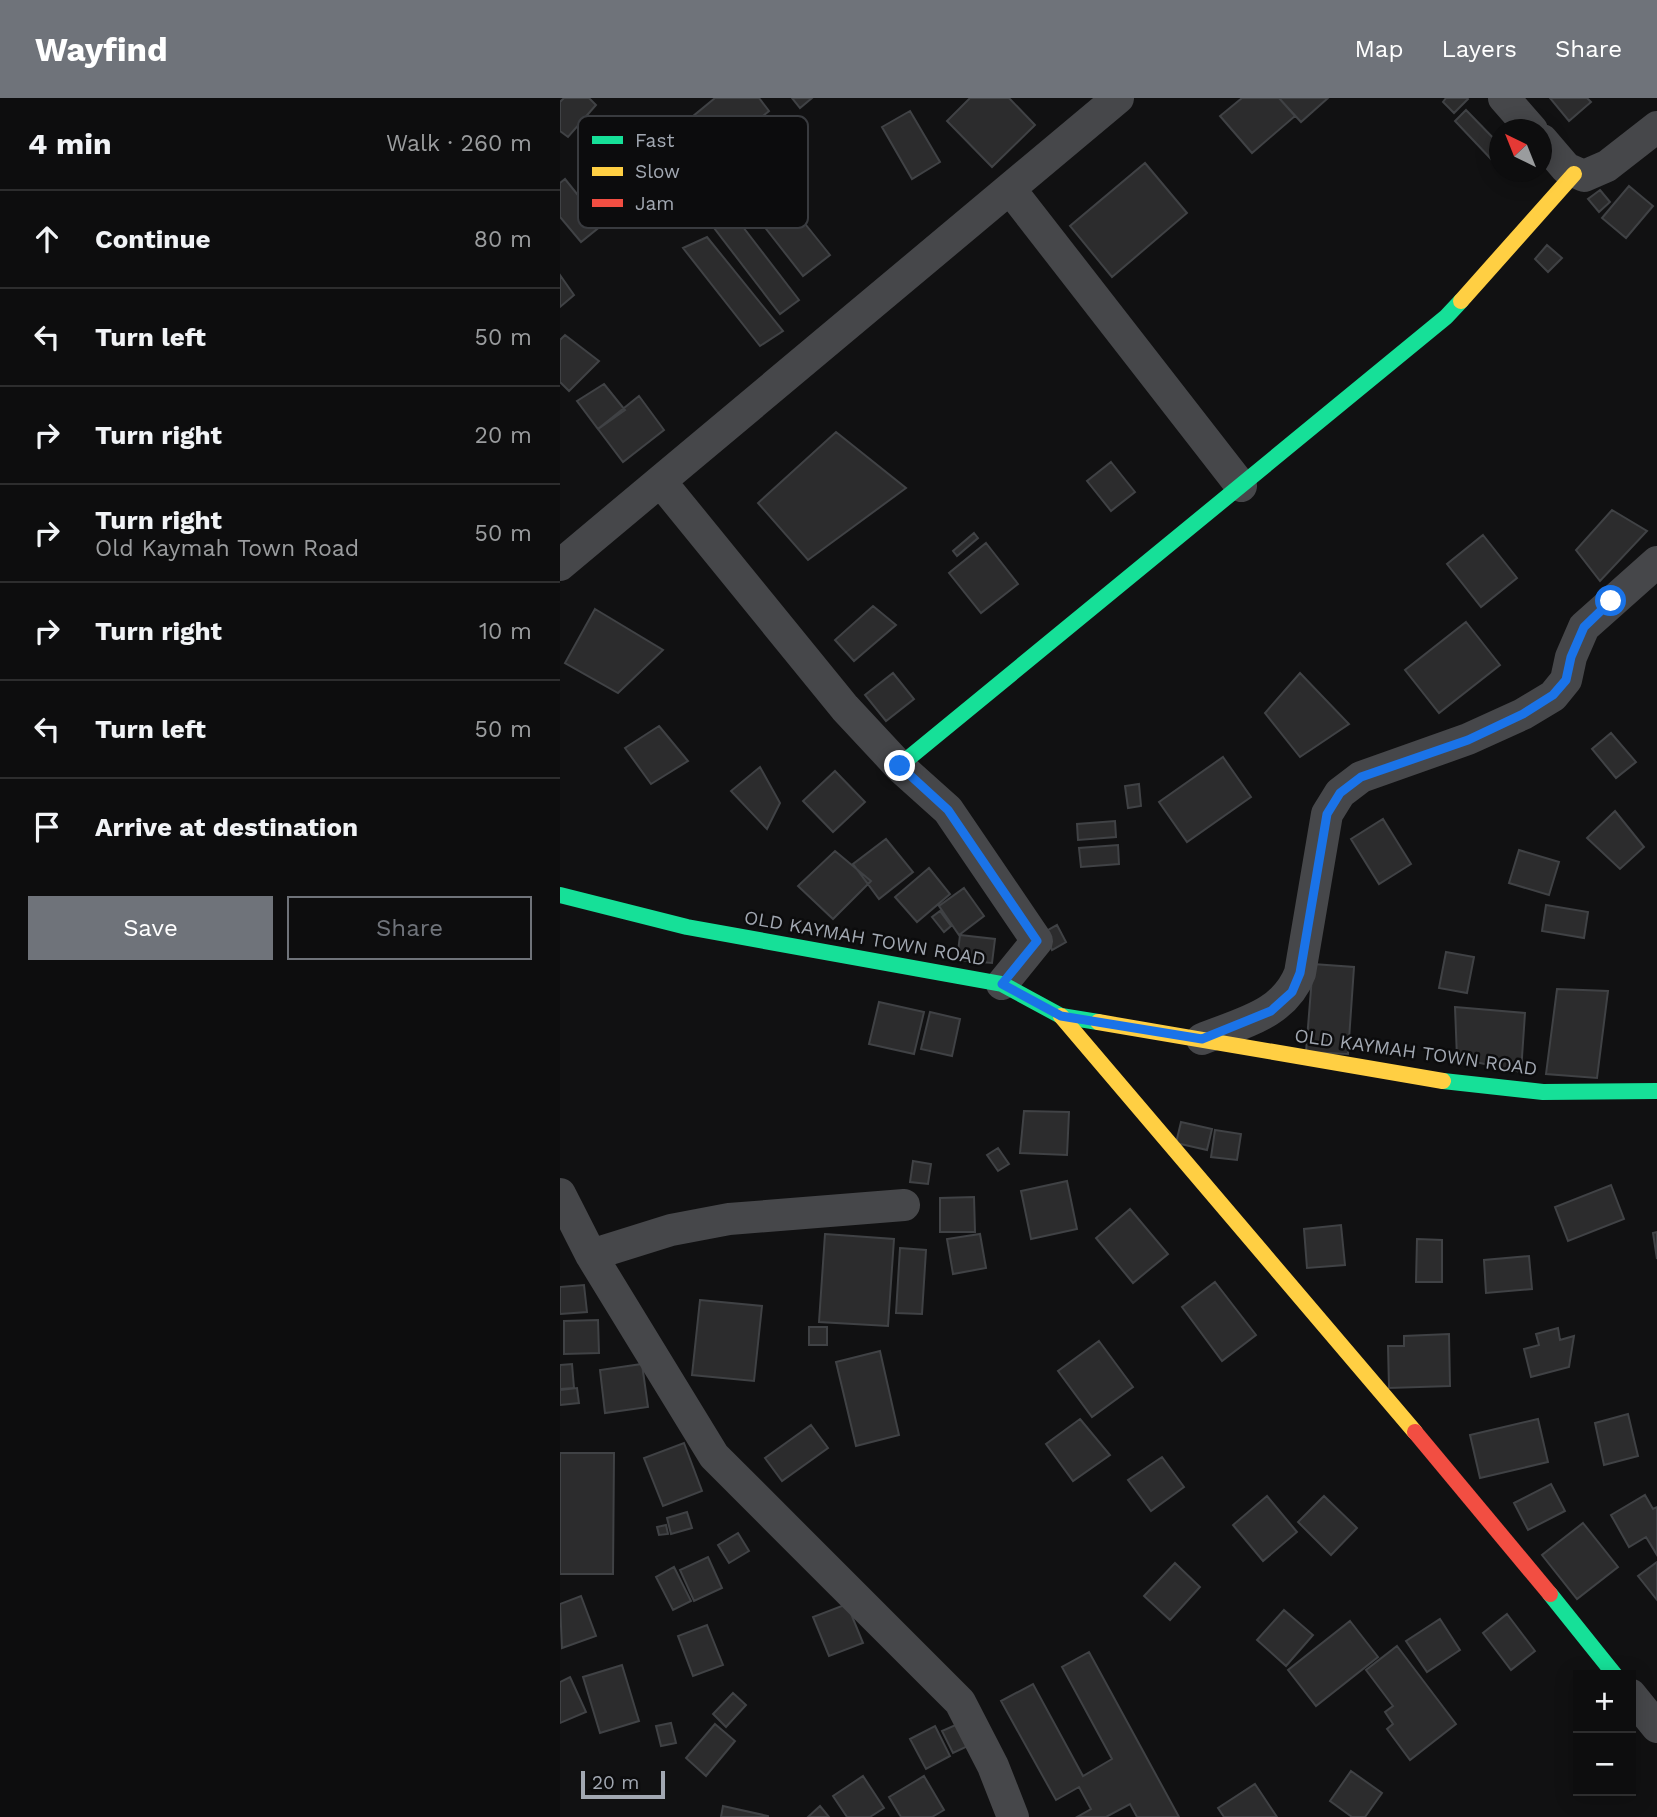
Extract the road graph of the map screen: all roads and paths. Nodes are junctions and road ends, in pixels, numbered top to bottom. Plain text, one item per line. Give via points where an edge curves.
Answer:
1 (1118, 98) edge
2 (1504, 98) edge
3 (1522, 119) edge
4 (1657, 127) edge
5 (1552, 151) edge
6 (1574, 174) junction
7 (1010, 190) junction
8 (661, 482) junction
9 (1241, 486) junction
10 (1657, 562) edge
11 (560, 565) edge
12 (900, 766) junction
13 (560, 895) edge
14 (1002, 984) junction
15 (1061, 1016) junction
16 (1202, 1039) junction
17 (1657, 1091) edge
18 (560, 1194) edge
19 (904, 1205) dead end
20 (591, 1255) junction
21 (1611, 1670) edge
22 (1636, 1701) edge
23 (1657, 1727) edge
24 (1013, 1817) edge

1 - 7 street
2 - 3 street
4 - 6 street via 1595,173
5 - 6 street
6 - 9 street via 1446,317
7 - 8 street
7 - 9 street
8 - 11 street
8 - 12 street via 845,708
9 - 12 street
10 - 16 street via 1584,627 1566,680 1553,695 1468,740 1361,777 1340,793 1327,814 1300,973 1292,992 1271,1011
12 - 14 street via 948,810 1037,941
13 - 14 street, OLD KAYMAH TOWN ROAD via 687,927
14 - 15 street, OLD KAYMAH TOWN ROAD
15 - 16 street, OLD KAYMAH TOWN ROAD
15 - 21 street via 1487,1517
16 - 17 street, OLD KAYMAH TOWN ROAD via 1430,1080 1543,1092
18 - 20 street
19 - 20 street via 729,1219 671,1230
20 - 24 street via 714,1456 960,1702
22 - 23 street

